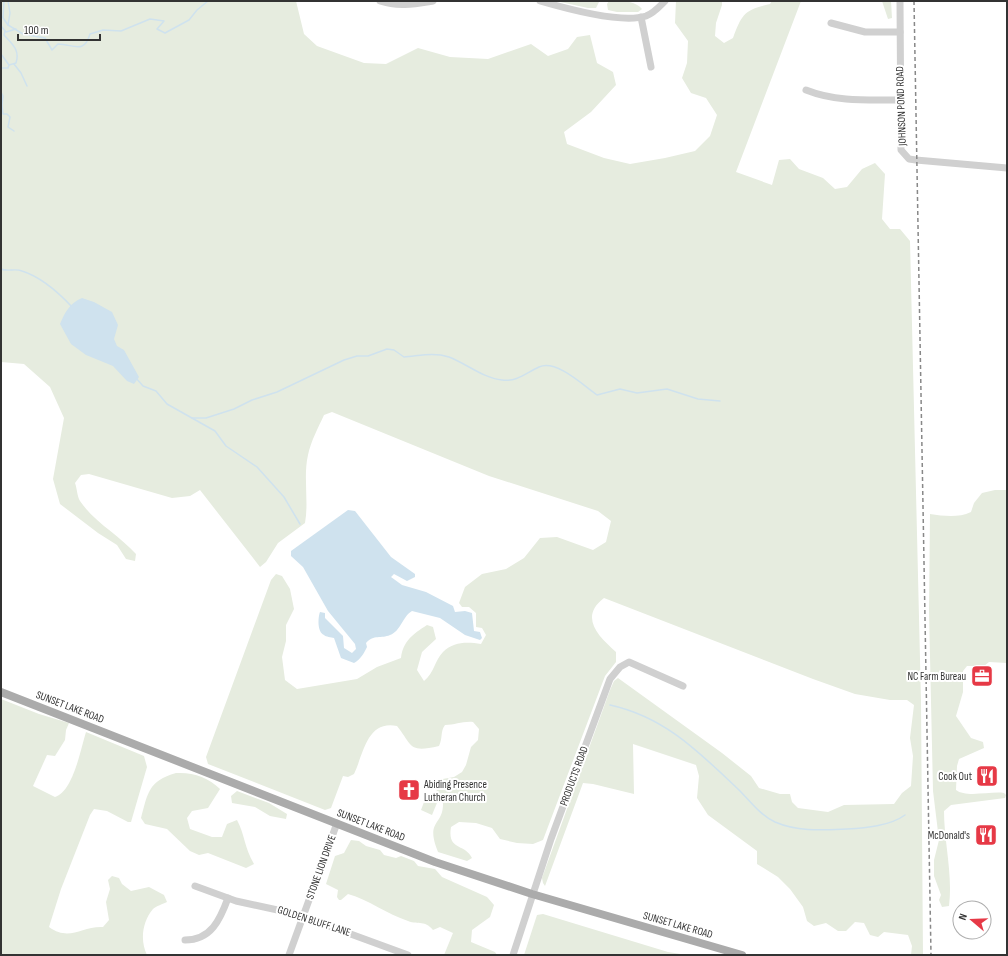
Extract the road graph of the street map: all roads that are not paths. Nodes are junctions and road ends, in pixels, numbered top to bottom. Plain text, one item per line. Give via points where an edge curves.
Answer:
1 (380, 1) edge
2 (432, 1) edge
3 (540, 1) edge
4 (665, 1) edge
5 (900, 1) edge
6 (641, 17) junction
7 (831, 23) dead end
8 (900, 32) junction
9 (651, 67) dead end
10 (806, 90) dead end
11 (900, 100) junction
12 (1007, 168) edge
13 (683, 686) dead end
14 (1, 692) edge
15 (337, 823) junction
16 (195, 886) dead end
17 (532, 894) junction
18 (228, 898) junction
19 (303, 916) junction
20 (185, 940) dead end
21 (289, 955) edge
22 (406, 955) edge
23 (513, 955) edge
24 (742, 955) edge

1 - 2 street via 405,5
3 - 6 street via 593,13
4 - 6 street via 655,11
5 - 8 street, JOHNSON POND ROAD
6 - 9 street
7 - 8 street via 866,32
8 - 11 street, JOHNSON POND ROAD
10 - 11 street via 840,100
11 - 12 street, JOHNSON POND ROAD via 901,150 909,159
13 - 17 street, PRODUCTS ROAD via 629,662 620,667 610,679
14 - 15 main road, SUNSET LAKE ROAD
15 - 17 main road, SUNSET LAKE ROAD via 435,862
15 - 19 street, STONE LION DRIVE
16 - 18 street, GOLDEN BLUFF LANE
17 - 23 street, PRODUCTS ROAD
17 - 24 main road, SUNSET LAKE ROAD
18 - 19 street, GOLDEN BLUFF LANE
18 - 20 street via 221,916 208,933 200,938
19 - 21 street, STONE LION DRIVE
19 - 22 street, GOLDEN BLUFF LANE

